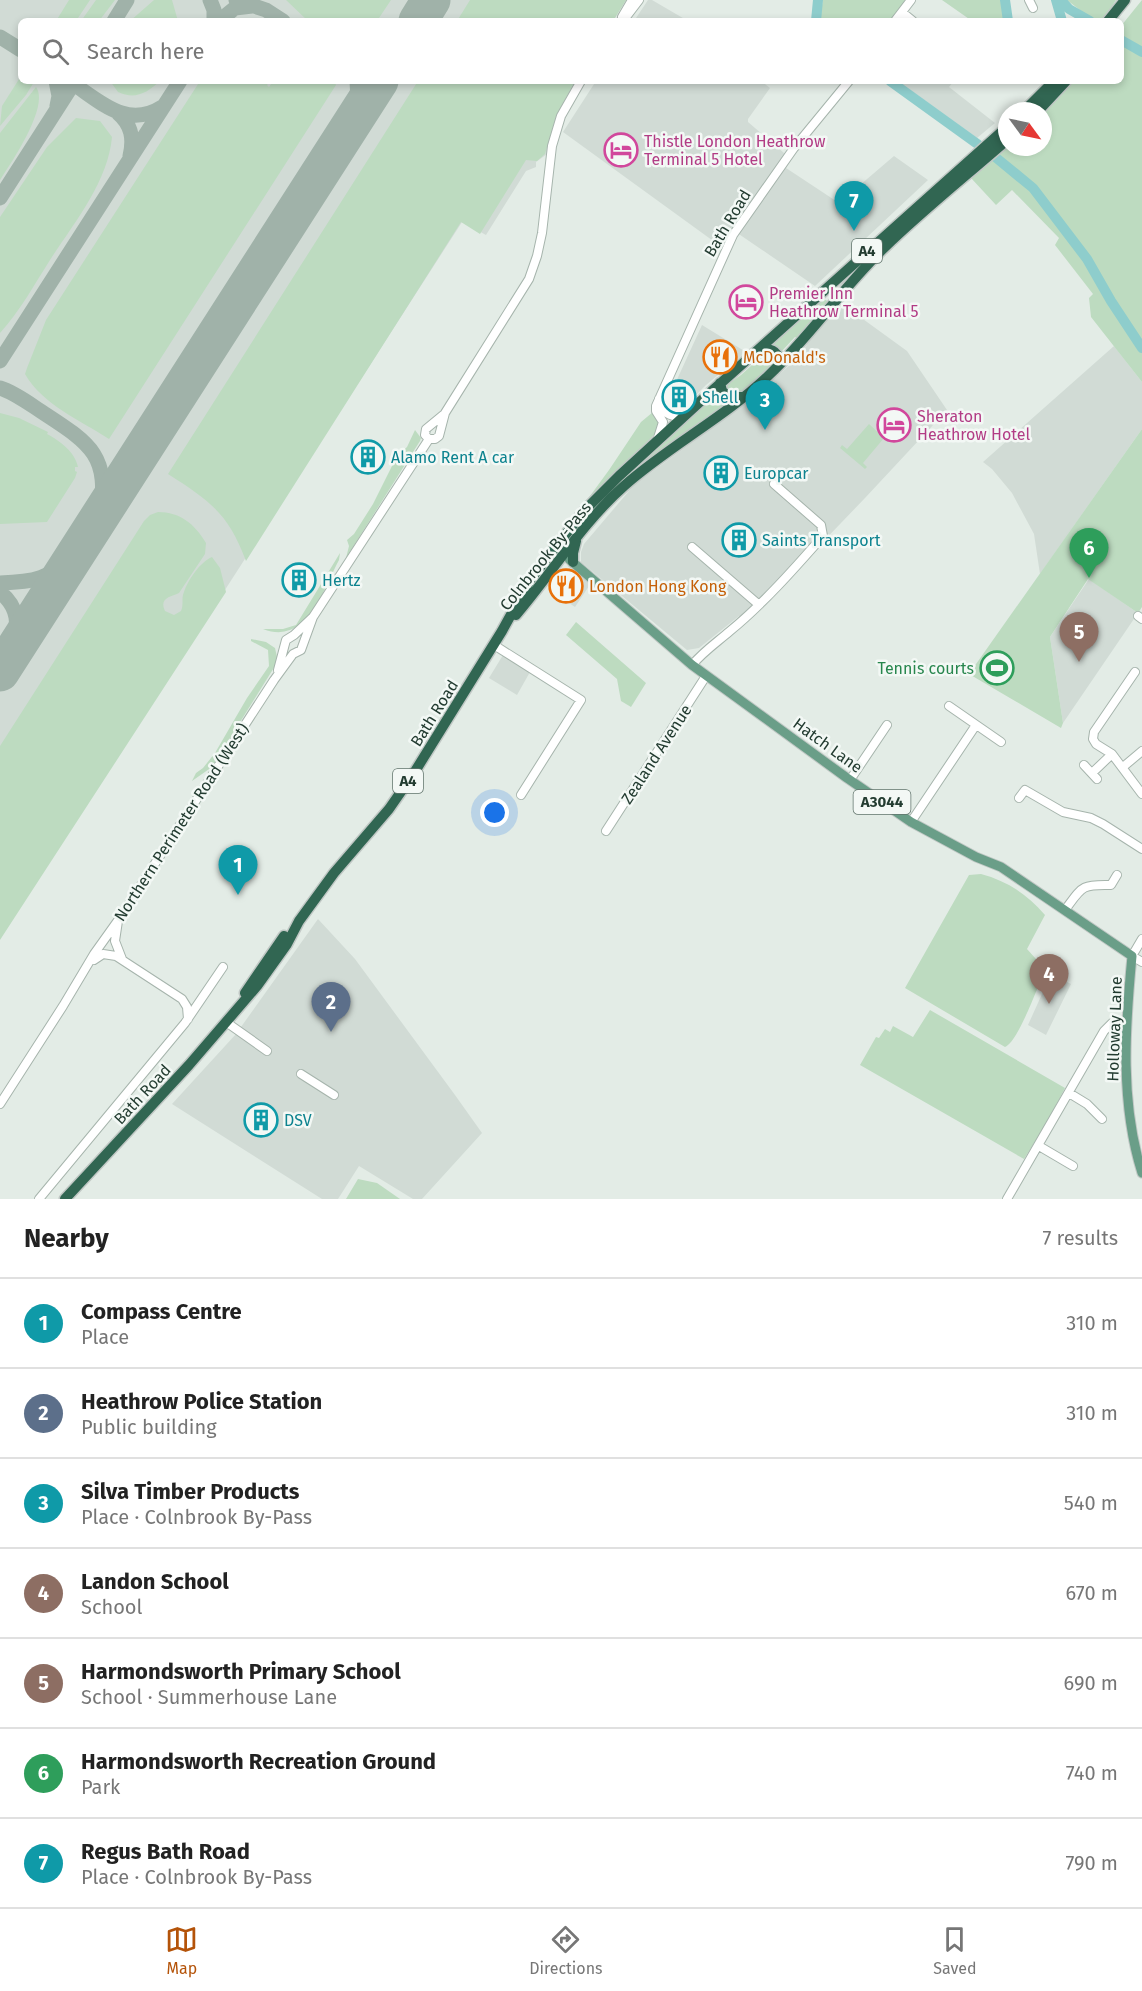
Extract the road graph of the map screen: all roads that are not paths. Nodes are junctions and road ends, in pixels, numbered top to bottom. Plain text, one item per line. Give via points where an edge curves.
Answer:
1 (632, 0) edge
2 (639, 0) edge
3 (911, 0) edge
4 (1029, 0) edge
5 (1127, 3) edge
6 (1033, 8) dead end
7 (902, 12) junction
8 (623, 18) edge
9 (624, 18) edge
10 (897, 18) edge
11 (909, 18) edge
12 (1111, 18) edge
13 (1119, 18) edge
14 (579, 84) edge
15 (847, 84) edge
16 (1051, 84) edge
17 (1063, 84) edge
18 (1033, 102) edge
19 (1046, 102) edge
20 (998, 138) edge
21 (998, 145) edge
22 (988, 150) junction
23 (754, 353) junction
24 (781, 363) junction
25 (720, 383) junction
26 (746, 397) junction
27 (659, 398) junction
28 (683, 417) junction
29 (436, 427) junction
30 (429, 439) junction
31 (656, 442) junction
32 (774, 484) dead end
33 (577, 537) junction
34 (692, 548) dead end
35 (556, 554) junction
36 (573, 562) junction
37 (584, 573) junction
38 (758, 604) junction
39 (313, 617) junction
40 (502, 631) joint
41 (294, 635) junction
42 (303, 643) junction
43 (494, 645) junction
44 (285, 647) junction
45 (293, 654) junction
46 (692, 665) junction
47 (1135, 672) dead end
48 (706, 676) junction
49 (274, 680) junction
50 (949, 706) dead end
51 (887, 725) dead end
52 (976, 725) junction
53 (1001, 742) dead end
54 (1142, 750) edge
55 (1112, 754) junction
56 (1084, 765) dead end
57 (1123, 767) junction
58 (850, 780) junction
59 (1142, 794) edge
60 (521, 795) dead end
61 (1019, 798) dead end
62 (911, 822) junction
63 (606, 831) dead end
64 (1142, 849) edge
65 (1118, 875) dead end
66 (1065, 910) junction
67 (119, 919) junction
68 (1142, 939) edge
69 (1132, 956) junction
70 (122, 960) junction
71 (1142, 962) edge
72 (88, 965) junction
73 (223, 967) dead end
74 (182, 999) junction
75 (202, 999) junction
76 (188, 1019) junction
77 (226, 1022) junction
78 (1126, 1022) junction
79 (267, 1051) dead end
80 (302, 1074) dead end
81 (1069, 1094) junction
82 (334, 1095) dead end
83 (0, 1104) edge
84 (1102, 1119) dead end
85 (1039, 1146) junction
86 (1070, 1162) dead end
87 (1142, 1173) edge
88 (39, 1199) edge
89 (65, 1199) edge
90 (1007, 1199) edge

1 - 8 street
2 - 9 street
3 - 7 street
4 - 6 street
5 - 12 highway
5 - 13 highway
7 - 10 street
7 - 11 street
14 - 29 street via 561,116 552,146 542,233 528,279
15 - 27 street, Bath Road via 776,172 730,241
16 - 18 highway
17 - 19 highway
20 - 22 highway, Colnbrook By-Pass / A4
21 - 22 highway, Colnbrook By-Pass / A4
22 - 23 highway, Colnbrook By-Pass / A4
22 - 24 highway, Colnbrook By-Pass / A4 via 884,248
23 - 24 highway via 773,350
23 - 25 highway, Colnbrook By-Pass / A4
24 - 26 highway, Colnbrook By-Pass / A4
25 - 26 highway via 729,397
25 - 28 highway, Colnbrook By-Pass / A4
26 - 33 highway, Colnbrook By-Pass / A4 via 623,486
27 - 28 street via 666,414
27 - 31 street via 656,410 663,422
28 - 31 highway, Colnbrook By-Pass / A4
29 - 30 street via 437,438
29 - 30 street via 426,429
30 - 39 street
31 - 35 highway, Colnbrook By-Pass / A4 via 584,511
32 - 38 street via 820,525 823,536
33 - 35 highway, Colnbrook By-Pass / A4
33 - 36 highway
34 - 38 street
35 - 36 main road, Hatch Lane / A3044
35 - 37 main road, Hatch Lane / A3044
35 - 40 highway, Colnbrook By-Pass / A4 via 526,587
36 - 37 main road, Hatch Lane / A3044
37 - 46 main road, Hatch Lane / A3044
38 - 46 street
39 - 41 street
39 - 42 street
40 - 43 highway, Bath Road / A4
41 - 42 street
41 - 44 street via 287,638
42 - 45 street via 301,650
43 - 60 street via 581,700
43 - 77 highway, Bath Road / A4 via 388,809 334,873 257,986
44 - 45 street
44 - 49 street, Northern Perimeter Road (West)
45 - 49 street, Northern Perimeter Road (West)
46 - 48 main road, Hatch Lane / A3044
47 - 55 street via 1094,732 1096,744
48 - 58 main road, Hatch Lane / A3044
48 - 63 street, Zealand Avenue
49 - 67 street, Northern Perimeter Road (West)
50 - 52 street
51 - 58 street
52 - 53 street
52 - 62 street
54 - 57 street
55 - 56 street via 1095,776
55 - 57 street
57 - 59 street
58 - 62 main road, Hatch Lane / A3044
61 - 64 street via 1025,790 1063,812 1097,821
62 - 66 main road, Hatch Lane / A3044 via 1001,867
65 - 66 street via 1111,885 1089,885 1080,890
66 - 69 main road, Hatch Lane / A3044
67 - 70 street via 115,941
67 - 72 street, Northern Perimeter Road (West)
68 - 69 street
69 - 71 street
69 - 78 main road, Holloway Lane
70 - 72 street via 103,954
70 - 74 street
72 - 83 street, Northern Perimeter Road (West)
73 - 75 street
74 - 75 street via 192,1004
74 - 76 street via 188,1007
75 - 76 street
76 - 88 street
77 - 79 street
77 - 89 highway, Bath Road / A4
78 - 81 street via 1108,1025
78 - 87 main road, Holloway Lane via 1127,1093
80 - 82 street
81 - 84 street
81 - 85 street
85 - 86 street
85 - 90 street

